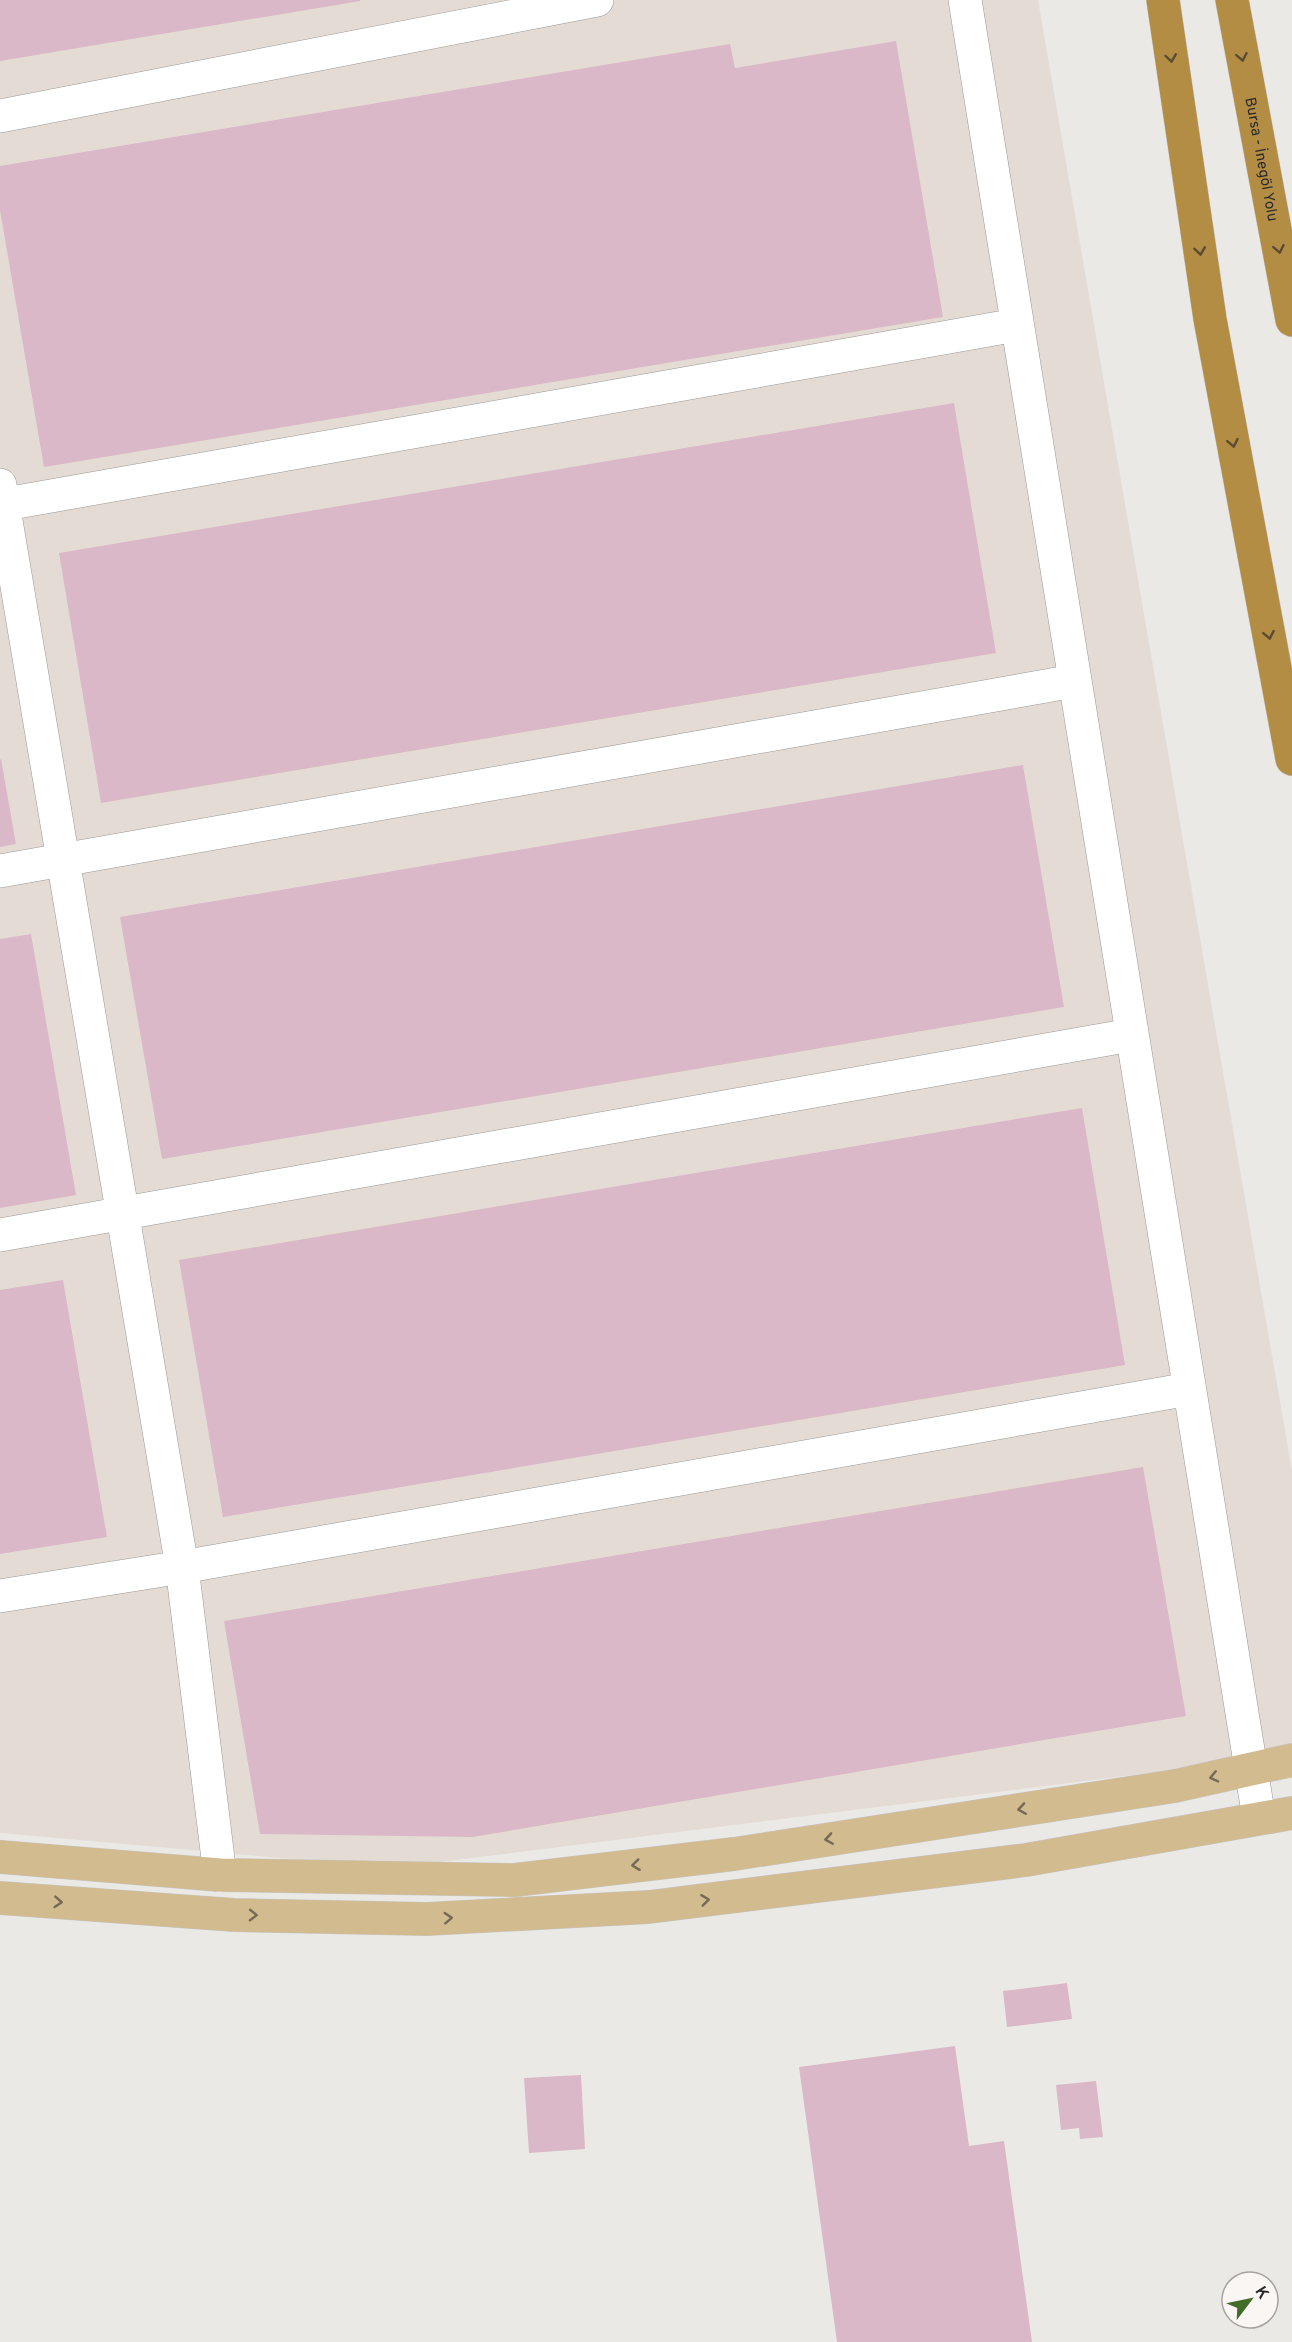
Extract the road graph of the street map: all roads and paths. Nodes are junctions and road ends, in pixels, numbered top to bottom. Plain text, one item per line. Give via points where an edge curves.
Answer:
1 (597, 0) edge
2 (965, 0) edge
3 (1163, 0) edge
4 (1232, 0) edge
5 (0, 116) edge
6 (1292, 320) edge
7 (1016, 325) junction
8 (1, 498) edge
9 (1074, 681) junction
10 (1292, 759) edge
11 (63, 860) junction
12 (0, 871) edge
13 (1131, 1035) junction
14 (123, 1214) junction
15 (0, 1235) edge
16 (1189, 1389) junction
17 (182, 1567) junction
18 (0, 1596) edge
19 (1292, 1760) edge
20 (1250, 1768) junction
21 (1292, 1813) edge
22 (1259, 1818) junction
23 (0, 1857) edge
24 (220, 1875) junction
25 (0, 1898) edge

1 - 5 street
2 - 7 street
3 -> 10 highway via 1210,319
4 -> 6 highway, Bursa - İnegöl Yolu
7 - 8 street
7 - 9 street
8 - 11 street
9 - 11 street
9 - 13 street
11 - 12 street
11 - 14 street
13 - 14 street
13 - 16 street
14 - 15 street
14 - 17 street
16 - 17 street
16 - 20 street
17 - 18 street
17 - 24 street
19 - 20 main road
20 - 22 street
20 -> 24 main road via 1175,1786 768,1849 515,1880
21 - 22 main road
25 -> 22 main road via 234,1915 427,1919 649,1907 1026,1860
23 - 24 main road

